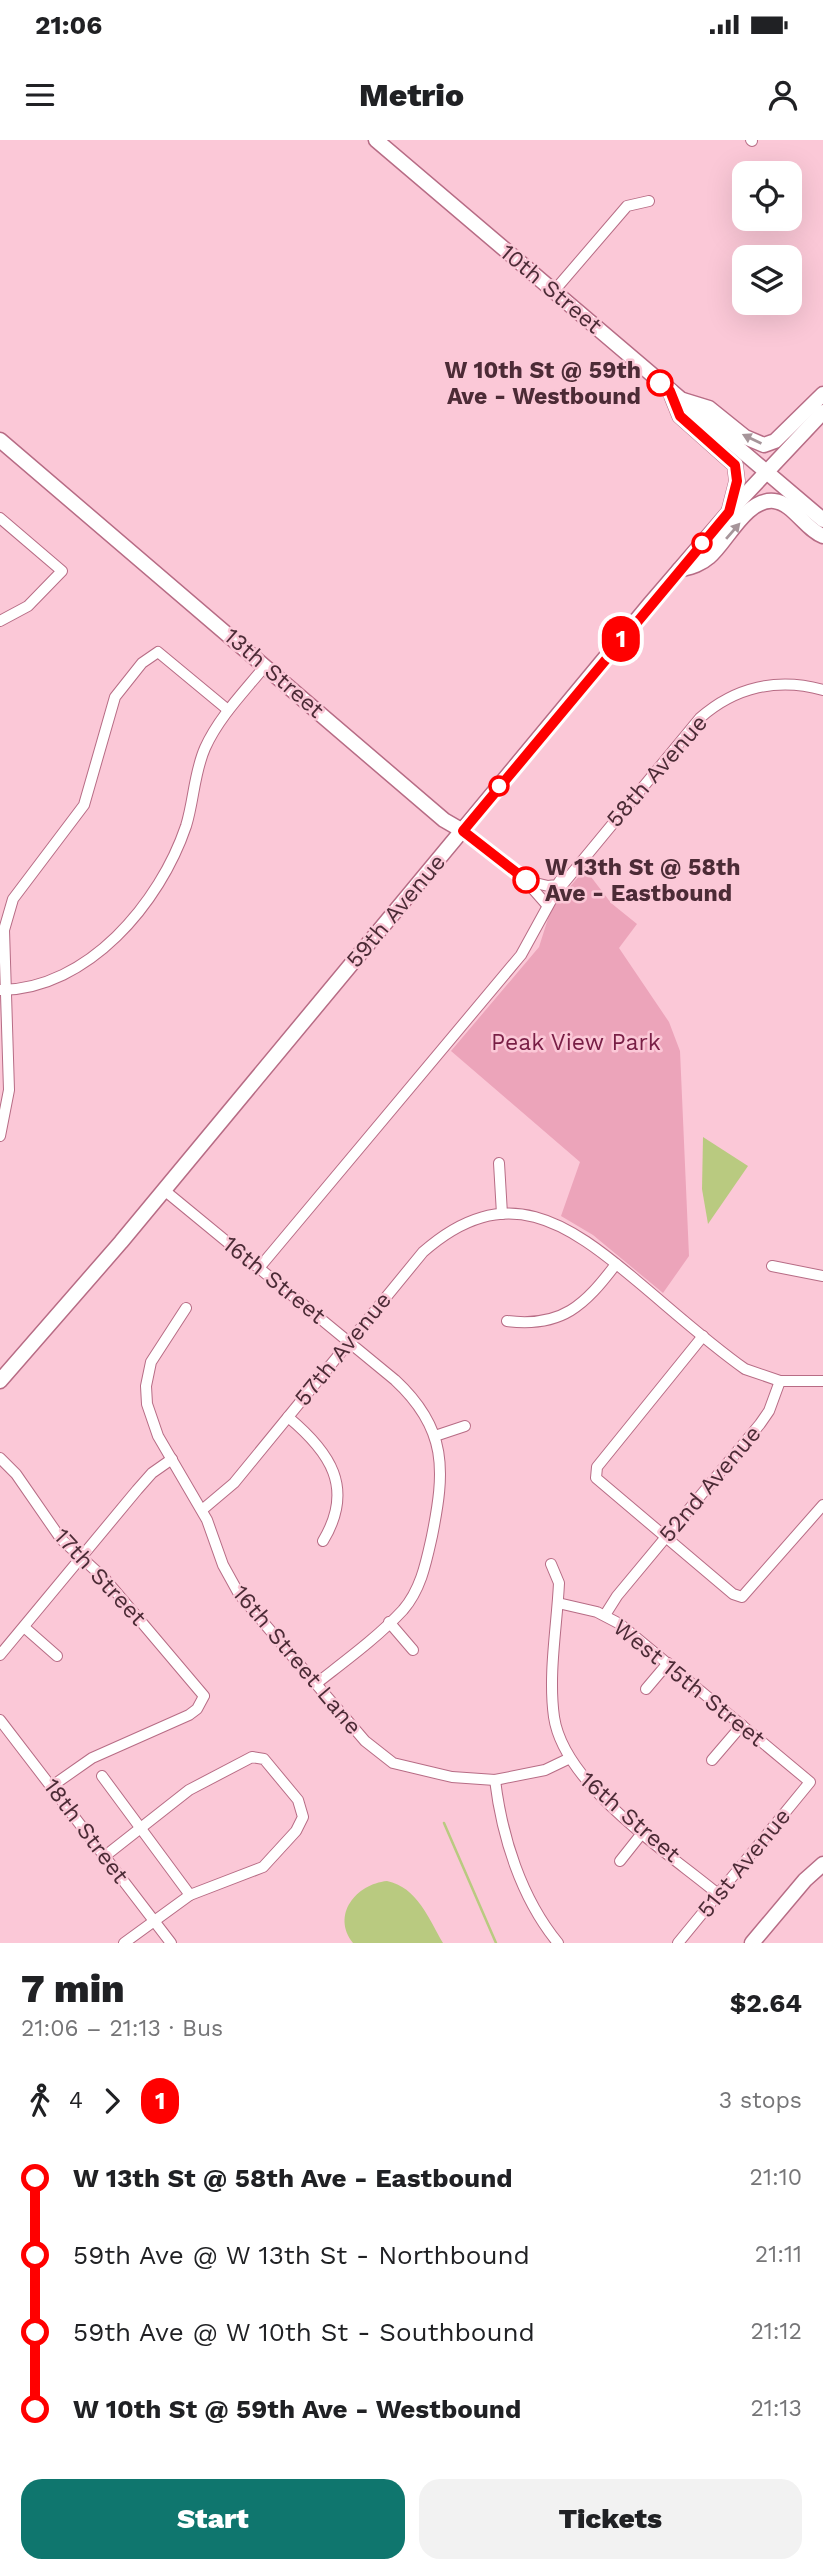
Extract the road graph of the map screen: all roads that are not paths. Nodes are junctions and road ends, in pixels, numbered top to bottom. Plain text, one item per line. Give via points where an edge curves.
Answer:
1 (376, 140) edge
2 (649, 201) dead end
3 (554, 291) junction
4 (823, 394) edge
5 (674, 395) junction
6 (823, 412) edge
7 (0, 440) edge
8 (765, 472) junction
9 (729, 512) junction
10 (0, 518) edge
11 (823, 520) edge
12 (823, 536) edge
13 (679, 570) junction
14 (0, 621) edge
15 (265, 666) junction
16 (823, 690) edge
17 (228, 710) junction
18 (463, 831) junction
19 (582, 860) junction
20 (526, 880) junction
21 (547, 905) junction
22 (3, 990) edge
23 (0, 1136) edge
24 (499, 1163) dead end
25 (164, 1190) junction
26 (502, 1214) junction
27 (616, 1264) junction
28 (772, 1266) dead end
29 (259, 1268) junction
30 (823, 1276) edge
31 (186, 1308) dead end
32 (507, 1321) dead end
33 (703, 1336) junction
34 (348, 1342) junction
35 (0, 1381) edge
36 (780, 1381) junction
37 (823, 1381) edge
38 (288, 1417) junction
39 (465, 1426) dead end
40 (435, 1436) junction
41 (0, 1458) edge
42 (172, 1459) junction
43 (823, 1505) edge
44 (202, 1510) junction
45 (666, 1538) junction
46 (323, 1541) dead end
47 (80, 1558) junction
48 (551, 1564) dead end
49 (558, 1603) junction
50 (605, 1615) junction
51 (389, 1622) junction
52 (24, 1628) junction
53 (413, 1650) dead end
54 (0, 1656) edge
55 (57, 1656) dead end
56 (668, 1663) junction
57 (317, 1683) junction
58 (646, 1689) dead end
59 (0, 1720) edge
60 (741, 1725) junction
61 (568, 1759) junction
62 (712, 1760) dead end
63 (102, 1776) dead end
64 (495, 1780) junction
65 (810, 1782) joint
66 (52, 1786) junction
67 (141, 1828) junction
68 (643, 1832) junction
69 (105, 1856) junction
70 (620, 1861) dead end
71 (823, 1864) edge
72 (718, 1894) junction
73 (190, 1895) junction
74 (154, 1921) junction
75 (124, 1943) edge
76 (171, 1943) edge
77 (558, 1943) edge
78 (677, 1943) edge
79 (752, 1943) edge

1 - 3 main road, 10th Street
2 - 3 street via 627,206
3 - 5 main road, 10th Street
4 -> 5 main road via 775,441 764,445 745,437 709,408
5 - 8 main road, 10th Street
5 - 9 main road via 680,416 735,465 737,481
6 - 8 main road, 59th Avenue
7 - 15 main road, 13th Street
8 - 9 main road, 59th Avenue
8 - 11 main road, 10th Street
9 - 13 main road, 59th Avenue
10 - 14 street via 62,571 28,606
13 -> 12 main road via 710,556 751,510 767,502 784,505
13 - 18 main road, 59th Avenue
15 - 17 street
15 - 18 main road, 13th Street via 444,820
16 - 19 street, 58th Avenue via 776,684 747,690 716,705 693,725
17 - 22 street via 205,748 176,852 162,878 118,934 66,973 36,986
17 - 22 street via 158,652 142,663 115,697 85,805 13,899 4,930
18 - 20 street, 13th Street
18 - 25 main road, 59th Avenue
19 - 20 street, 58th Avenue via 557,884
19 - 21 street, 58th Avenue
20 - 21 street, 13th Street
21 - 29 street, 58th Avenue via 520,955
22 - 23 street via 9,1090
24 - 26 street
25 - 29 street, 16th Street
25 - 35 main road, 59th Avenue
26 - 27 street, 57th Avenue via 528,1215 559,1224
26 - 34 street, 57th Avenue via 466,1223 435,1241
27 - 32 street via 591,1295 561,1316 544,1322
27 - 33 street, 57th Avenue
28 - 30 street
29 - 34 street, 16th Street
31 - 42 street, 16th Street Lane via 155,1351 146,1386 150,1414
33 - 36 street, 57th Avenue via 745,1368
33 - 45 street via 594,1475
34 - 38 street, 57th Avenue
34 - 40 street, 16th Street via 409,1393
36 - 37 street
36 - 45 street, 52nd Avenue via 760,1424
38 - 44 street, 57th Avenue via 234,1483
38 - 46 street via 320,1445 335,1476 334,1522
39 - 40 street
40 - 51 street, 16th Street via 441,1491 425,1569 411,1598
41 - 47 street, 17th Street
42 - 44 street, 16th Street Lane
42 - 47 street via 142,1483
43 - 45 street via 742,1597
44 - 57 street, 16th Street Lane via 230,1580
45 - 50 street, 52nd Avenue
47 - 52 street
47 - 66 street, 17th Street via 105,1579 204,1700 189,1715 92,1758
48 - 49 street, 16th Street via 559,1583
49 - 50 street, West 15th Street
49 - 61 street, 16th Street via 554,1718
50 - 56 street, West 15th Street
51 - 53 street
51 - 57 street, 16th Street
52 - 54 street
52 - 55 street
56 - 58 street
56 - 60 street, West 15th Street
57 - 64 street, 16th Street Lane via 365,1741 393,1763 452,1777
59 - 66 street, 18th Street
60 - 62 street
60 - 65 street, West 15th Street
61 - 64 street, 16th Street Lane via 545,1770
61 - 68 street, 16th Street via 589,1786
63 - 67 street
64 - 77 street via 511,1852 537,1912
65 - 72 street, 51st Avenue
66 - 69 street, 18th Street
67 - 69 street
67 - 73 street
67 - 73 street via 189,1790 253,1757 261,1758 298,1800 302,1822 263,1867
68 - 70 street
68 - 72 street, 16th Street
69 - 74 street, 18th Street
71 - 79 main road
72 - 78 street, 51st Avenue
73 - 74 street
74 - 75 street
74 - 76 street, 18th Street

